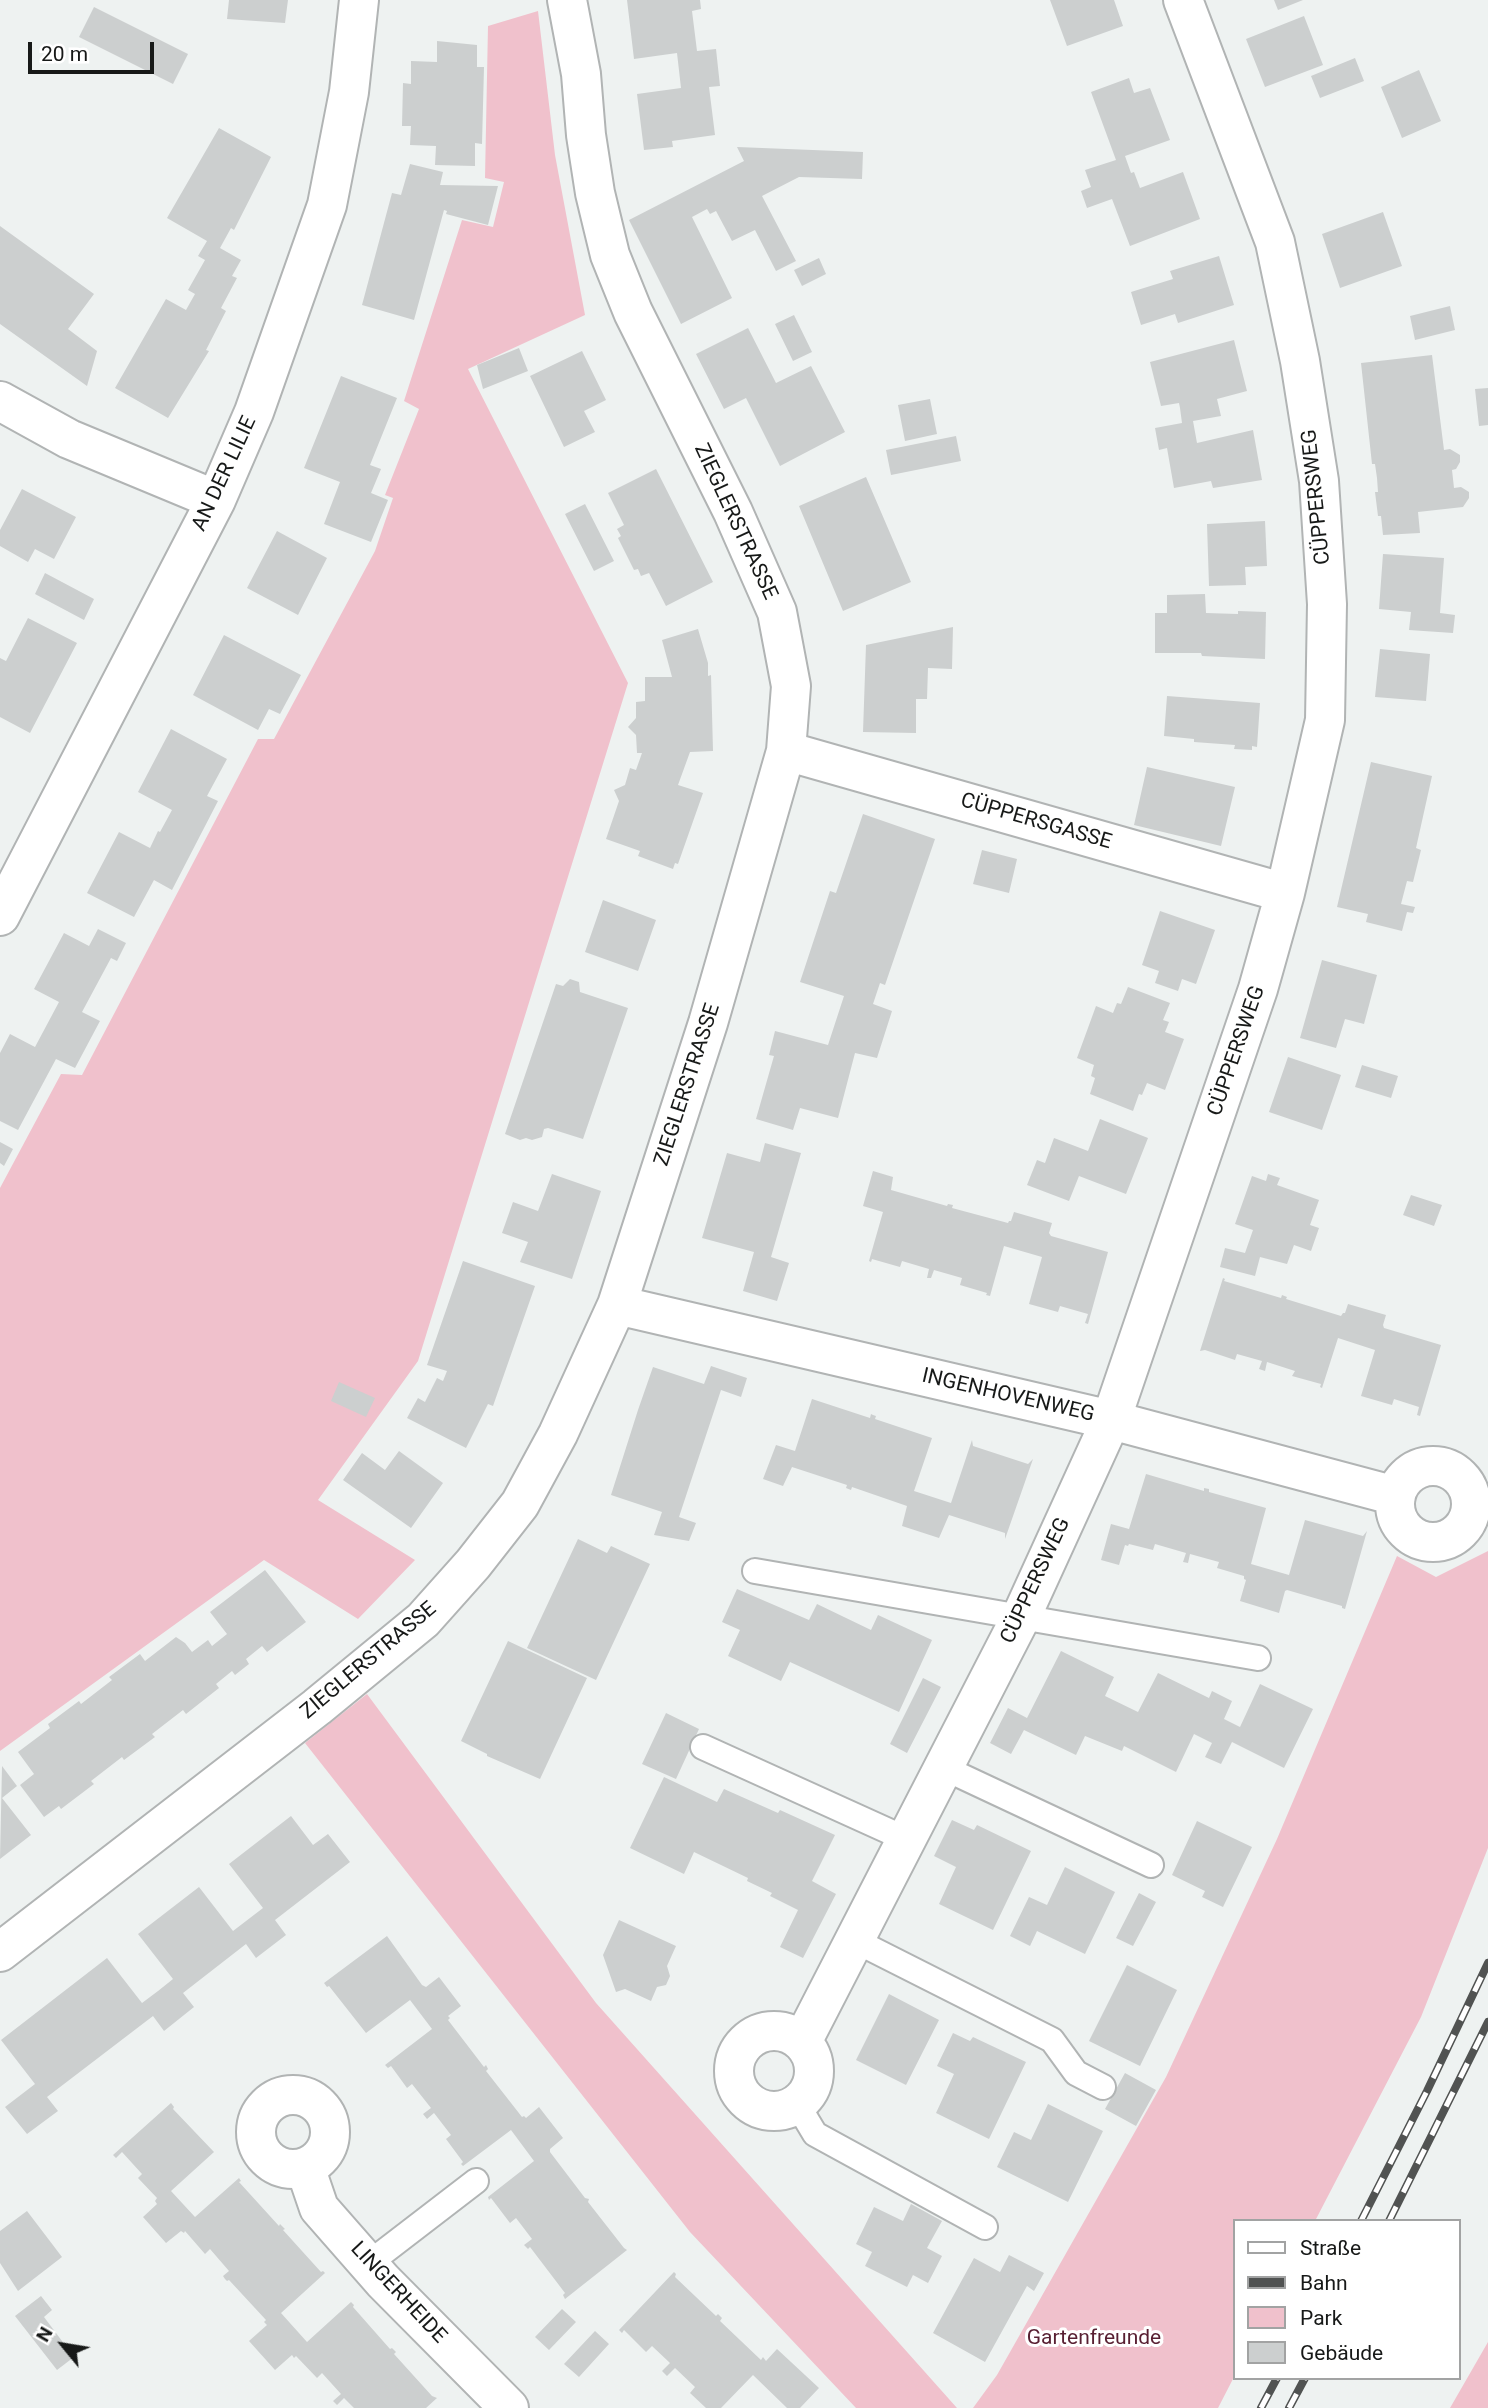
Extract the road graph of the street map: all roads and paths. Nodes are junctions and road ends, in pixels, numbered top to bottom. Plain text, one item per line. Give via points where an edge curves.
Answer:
1 (359, 0) edge
2 (567, 0) edge
3 (1183, 0) edge
4 (0, 401) edge
5 (216, 500) junction
6 (786, 751) junction
7 (1285, 893) junction
8 (0, 916) edge
9 (617, 1305) junction
10 (1111, 1420) junction
11 (1396, 1496) dead end
12 (755, 1571) dead end
13 (1021, 1617) junction
14 (1258, 1658) dead end
15 (703, 1746) dead end
16 (942, 1768) junction
17 (906, 1839) junction
18 (1151, 1865) dead end
19 (854, 1940) junction
20 (0, 1952) edge
21 (802, 2042) junction
22 (1103, 2087) dead end
23 (797, 2104) junction
24 (305, 2167) dead end
25 (476, 2181) dead end
26 (985, 2227) dead end
27 (368, 2264) junction
28 (508, 2408) edge

1 - 5 street, AN DER LILIE via 349,92 327,205 254,412
2 - 6 street, ZIEGLERSTRASSE via 595,193 610,255 777,612 791,686
3 - 7 street, CÜPPERSWEG via 1275,242 1319,481 1327,604 1325,720
4 - 5 street via 69,439
5 - 8 street, AN DER LILIE
6 - 7 street, CÜPPERSGASSE
6 - 9 street, ZIEGLERSTRASSE via 708,1023
7 - 10 street, CÜPPERSWEG via 1258,989
9 - 10 street, INGENHOVENWEG
9 - 20 street, ZIEGLERSTRASSE via 520,1504 423,1620
10 - 11 street, INGENHOVENWEG
10 - 13 street, CÜPPERSWEG
12 - 13 lane
13 - 14 lane
13 - 16 street, CÜPPERSWEG
15 - 17 lane
16 - 17 street, CÜPPERSWEG
16 - 18 lane
17 - 19 street, CÜPPERSWEG
19 - 21 street, CÜPPERSWEG
19 - 22 lane via 1052,2040 1076,2073
21 - 23 street via 811,2057 813,2077
21 - 23 street via 777,2031 762,2033 747,2041 734,2064 738,2089 748,2102 763,2110 782,2111
23 - 26 lane via 815,2134
24 - 27 street, LINGERHEIDE via 320,2208
25 - 27 lane
27 - 28 street, LINGERHEIDE

